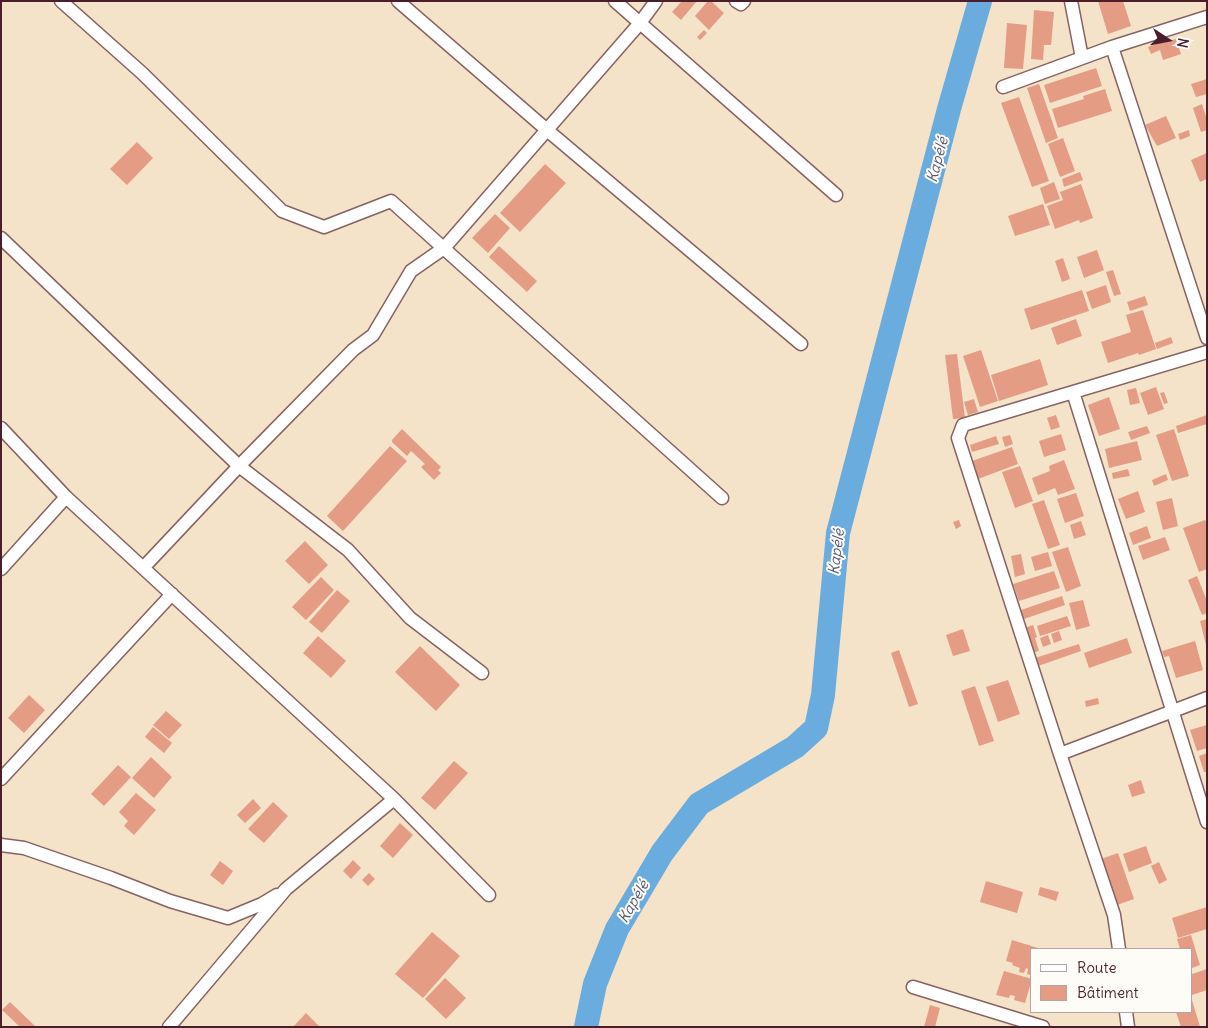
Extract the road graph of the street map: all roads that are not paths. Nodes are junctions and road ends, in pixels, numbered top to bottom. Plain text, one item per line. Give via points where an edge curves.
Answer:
1 (61, 1) edge
2 (398, 1) edge
3 (615, 1) edge
4 (656, 1) edge
5 (736, 1) edge
6 (744, 1) edge
7 (1071, 1) edge
8 (1207, 17) edge
9 (640, 23) junction
10 (1112, 47) junction
11 (1082, 58) junction
12 (1003, 87) dead end
13 (547, 130) junction
14 (836, 195) dead end
15 (1, 238) edge
16 (444, 248) junction
17 (1207, 338) edge
18 (801, 344) dead end
19 (1207, 352) edge
20 (1073, 392) junction
21 (1, 428) edge
22 (239, 466) junction
23 (66, 497) junction
24 (722, 498) dead end
25 (143, 568) junction
26 (1, 569) edge
27 (172, 594) junction
28 (482, 673) dead end
29 (1207, 698) edge
30 (1172, 710) junction
31 (1060, 754) junction
32 (1, 779) edge
33 (394, 799) junction
34 (1207, 822) edge
35 (1, 845) edge
36 (286, 889) junction
37 (488, 895) dead end
38 (1119, 948) edge
39 (913, 987) dead end
40 (1126, 1013) edge
41 (170, 1027) edge
42 (1043, 1027) edge
43 (1128, 1027) edge

1 - 16 street via 142,73 282,211 324,227 391,200
2 - 13 street
3 - 9 street
4 - 9 street
5 - 6 street via 741,4
7 - 11 street
8 - 10 street
9 - 13 street
9 - 14 street
10 - 11 street
10 - 17 street
11 - 12 street
13 - 16 street
13 - 18 street
15 - 22 street
16 - 22 street via 411,271 373,335 352,350
16 - 24 street
19 - 20 street
20 - 30 street
20 - 31 street via 963,425 958,438
21 - 23 street
22 - 25 street
22 - 28 street via 348,550 410,618
23 - 25 street
23 - 26 street
25 - 27 street
27 - 32 street
27 - 33 street
29 - 30 street
30 - 31 street
30 - 34 street
31 - 38 street via 1114,914
33 - 36 street
33 - 37 street
35 - 36 street via 24,848 170,902 228,918 262,904
36 - 41 street
39 - 42 street
40 - 43 street

